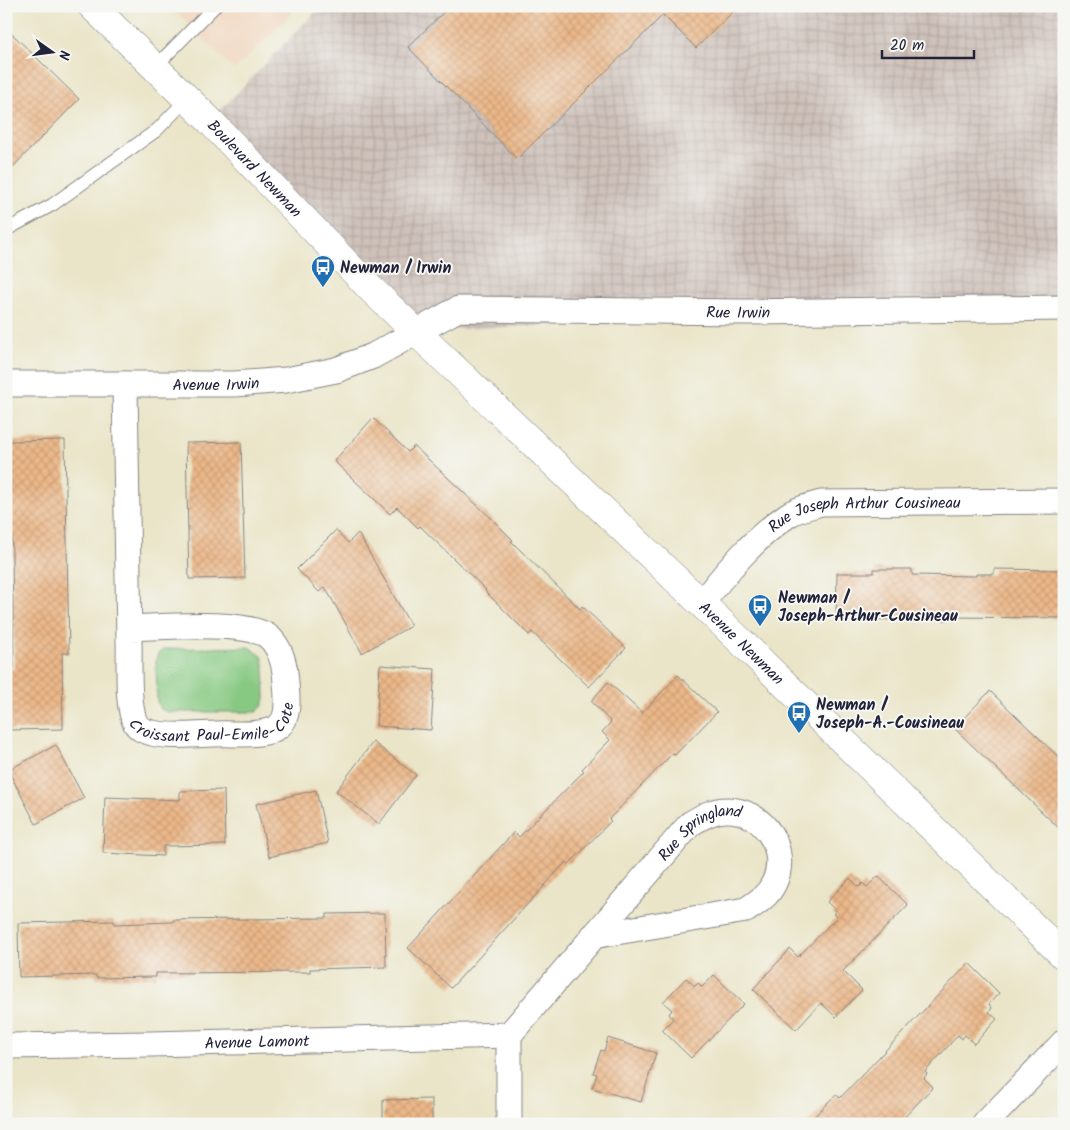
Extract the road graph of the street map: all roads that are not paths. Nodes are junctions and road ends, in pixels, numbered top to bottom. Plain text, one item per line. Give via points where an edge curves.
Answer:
1 (92, 6) edge
2 (215, 6) edge
3 (155, 67) junction
4 (187, 99) junction
5 (6, 230) edge
6 (1064, 308) edge
7 (416, 331) junction
8 (6, 384) edge
9 (126, 384) junction
10 (1064, 501) edge
11 (701, 604) junction
12 (129, 628) junction
13 (593, 936) junction
14 (1064, 956) edge
15 (509, 1035) junction
16 (6, 1046) edge
17 (1063, 1046) edge
18 (509, 1124) edge
19 (986, 1124) edge

1 - 3 street, Boulevard Newman
2 - 3 lane
3 - 4 street, Boulevard Newman
4 - 5 lane via 157,130 52,205
4 - 7 street, Boulevard Newman via 371,289
6 - 7 street, Rue Irwin via 746,312 458,309
7 - 9 street, Avenue Irwin via 373,356 336,370 286,380 235,384
7 - 11 street, Avenue Newman
8 - 9 street, Avenue Irwin
9 - 12 street, Croissant Paul-Emile-Cote
10 - 11 street, Rue Joseph Arthur Cousineau via 821,503 790,514 766,532 722,577
11 - 14 street, Avenue Newman
12 - 12 street, Croissant Paul-Emile-Cote via 131,707 137,726 154,734 171,735 255,733 280,726 286,714 286,670 281,652 269,637 256,630 233,626
13 - 13 street, Rue Springland via 746,910 764,898 778,873 778,850 769,831 755,818 728,810 709,814 690,824
13 - 15 street, Rue Springland
15 - 16 street, Avenue Lamont
15 - 18 street
17 - 19 street

